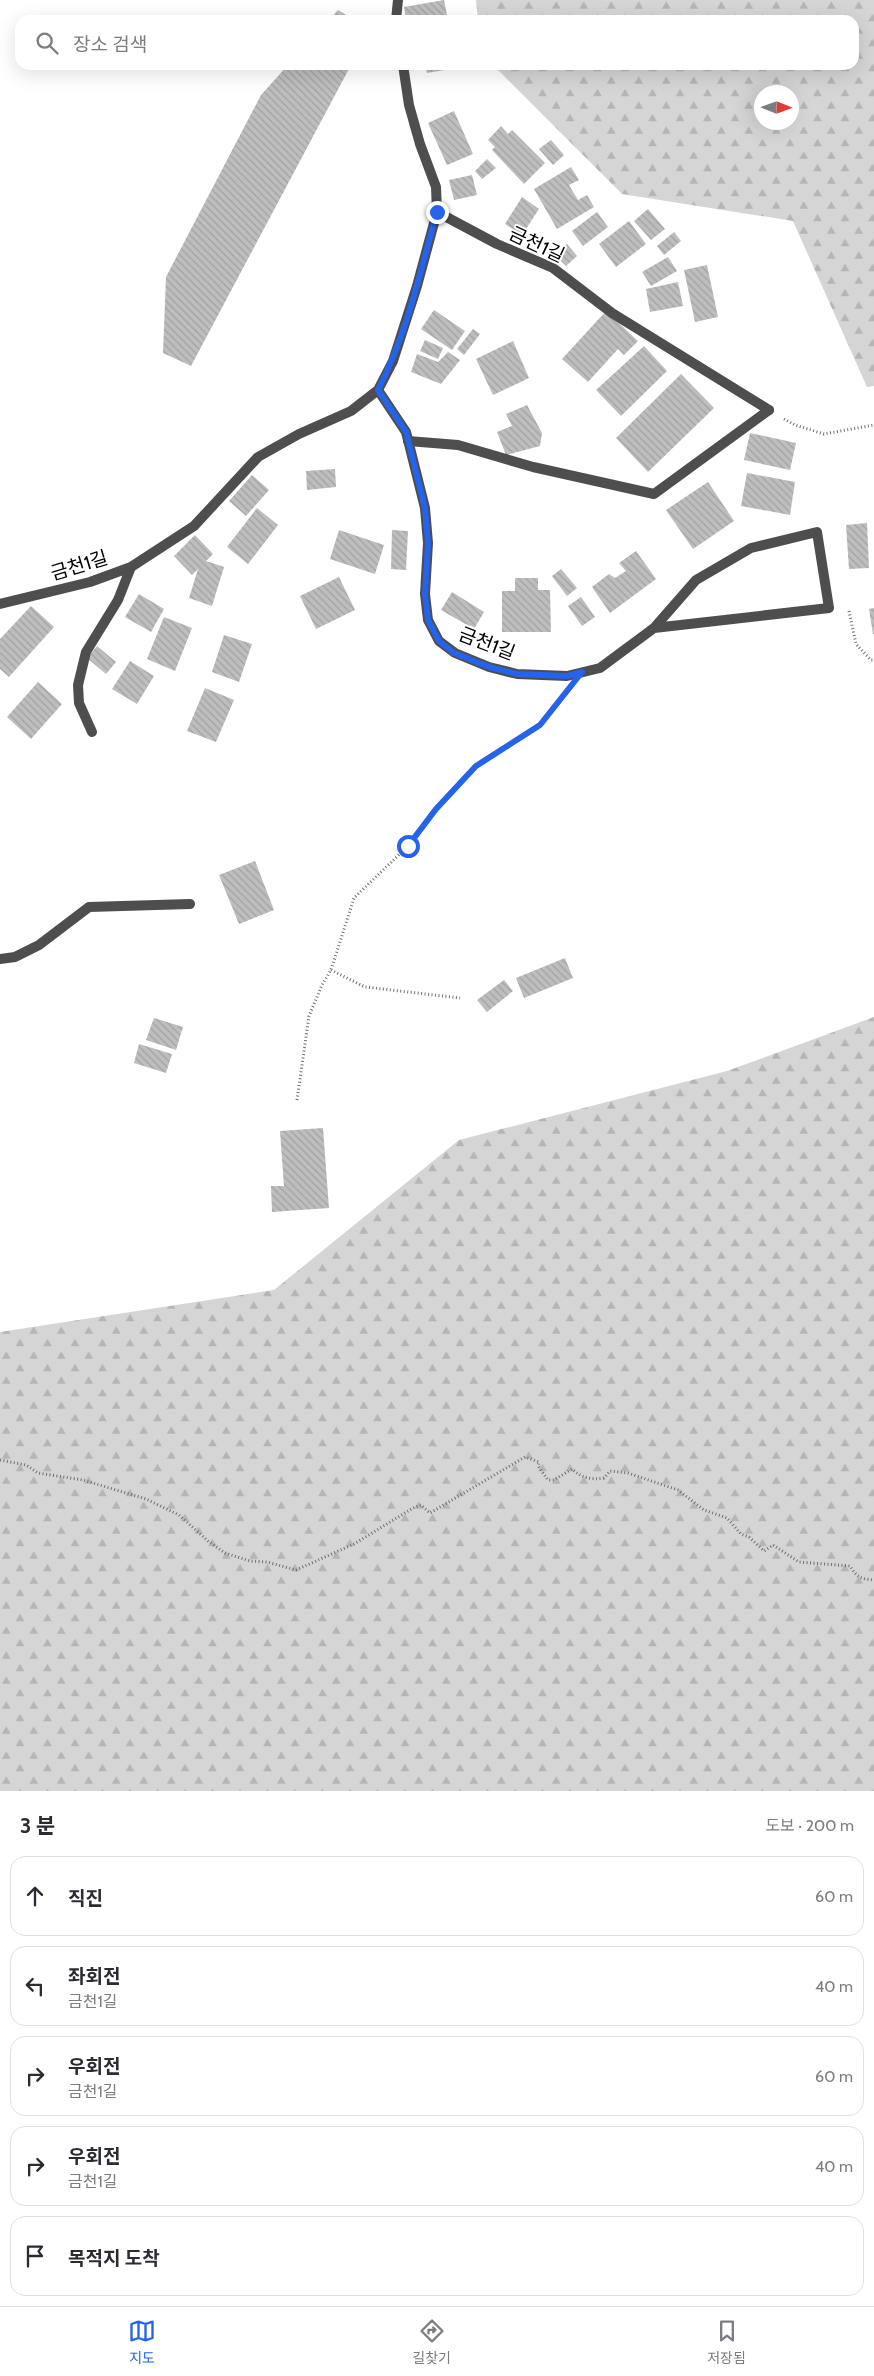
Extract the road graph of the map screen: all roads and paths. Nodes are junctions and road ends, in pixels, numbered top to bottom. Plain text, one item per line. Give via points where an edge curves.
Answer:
1 (398, 0) edge
2 (396, 15) edge
3 (404, 70) edge
4 (437, 212) junction
5 (378, 390) junction
6 (768, 410) junction
7 (874, 425) edge
8 (408, 441) junction
9 (131, 567) junction
10 (0, 604) edge
11 (654, 628) junction
12 (582, 672) junction
13 (92, 732) dead end
14 (190, 904) dead end
15 (0, 959) edge
16 (331, 970) junction
17 (460, 998) dead end
18 (297, 1100) dead end
19 (0, 1460) edge
20 (874, 1580) edge

1 - 2 street
3 - 4 street, 금천1길 via 412,113 436,187
4 - 5 street, 금천1길 via 393,361
4 - 6 street, 금천1길 via 497,244 553,268 612,313
5 - 8 street, 금천1길 via 406,432
5 - 9 street, 금천1길 via 351,411 258,457 194,526
6 - 7 path via 795,425 824,434
6 - 8 street via 654,494 533,467 458,445
8 - 12 street, 금천1길 via 425,508 428,620 439,641 463,656 517,674 567,676
9 - 10 street, 금천1길 via 90,582
9 - 13 street via 118,600 86,652 78,685 78,703
11 - 11 street, 금천1길 via 829,608 817,532 751,548 696,580
11 - 12 street, 금천1길 via 600,668
12 - 16 path via 540,725 476,766 436,809 408,846 354,898
14 - 15 street via 90,907 39,945 15,957
16 - 17 path via 365,987
16 - 18 path via 308,1016
19 - 20 path via 26,1465 38,1473 83,1480 146,1499 179,1516 225,1553 296,1570 354,1544 414,1508 422,1505 430,1513 525,1457 539,1462 538,1466 548,1480 572,1469 580,1477 594,1479 604,1478 610,1471 628,1473 678,1490 704,1510 727,1518 741,1534 764,1551 774,1545 799,1562 850,1566 856,1577

